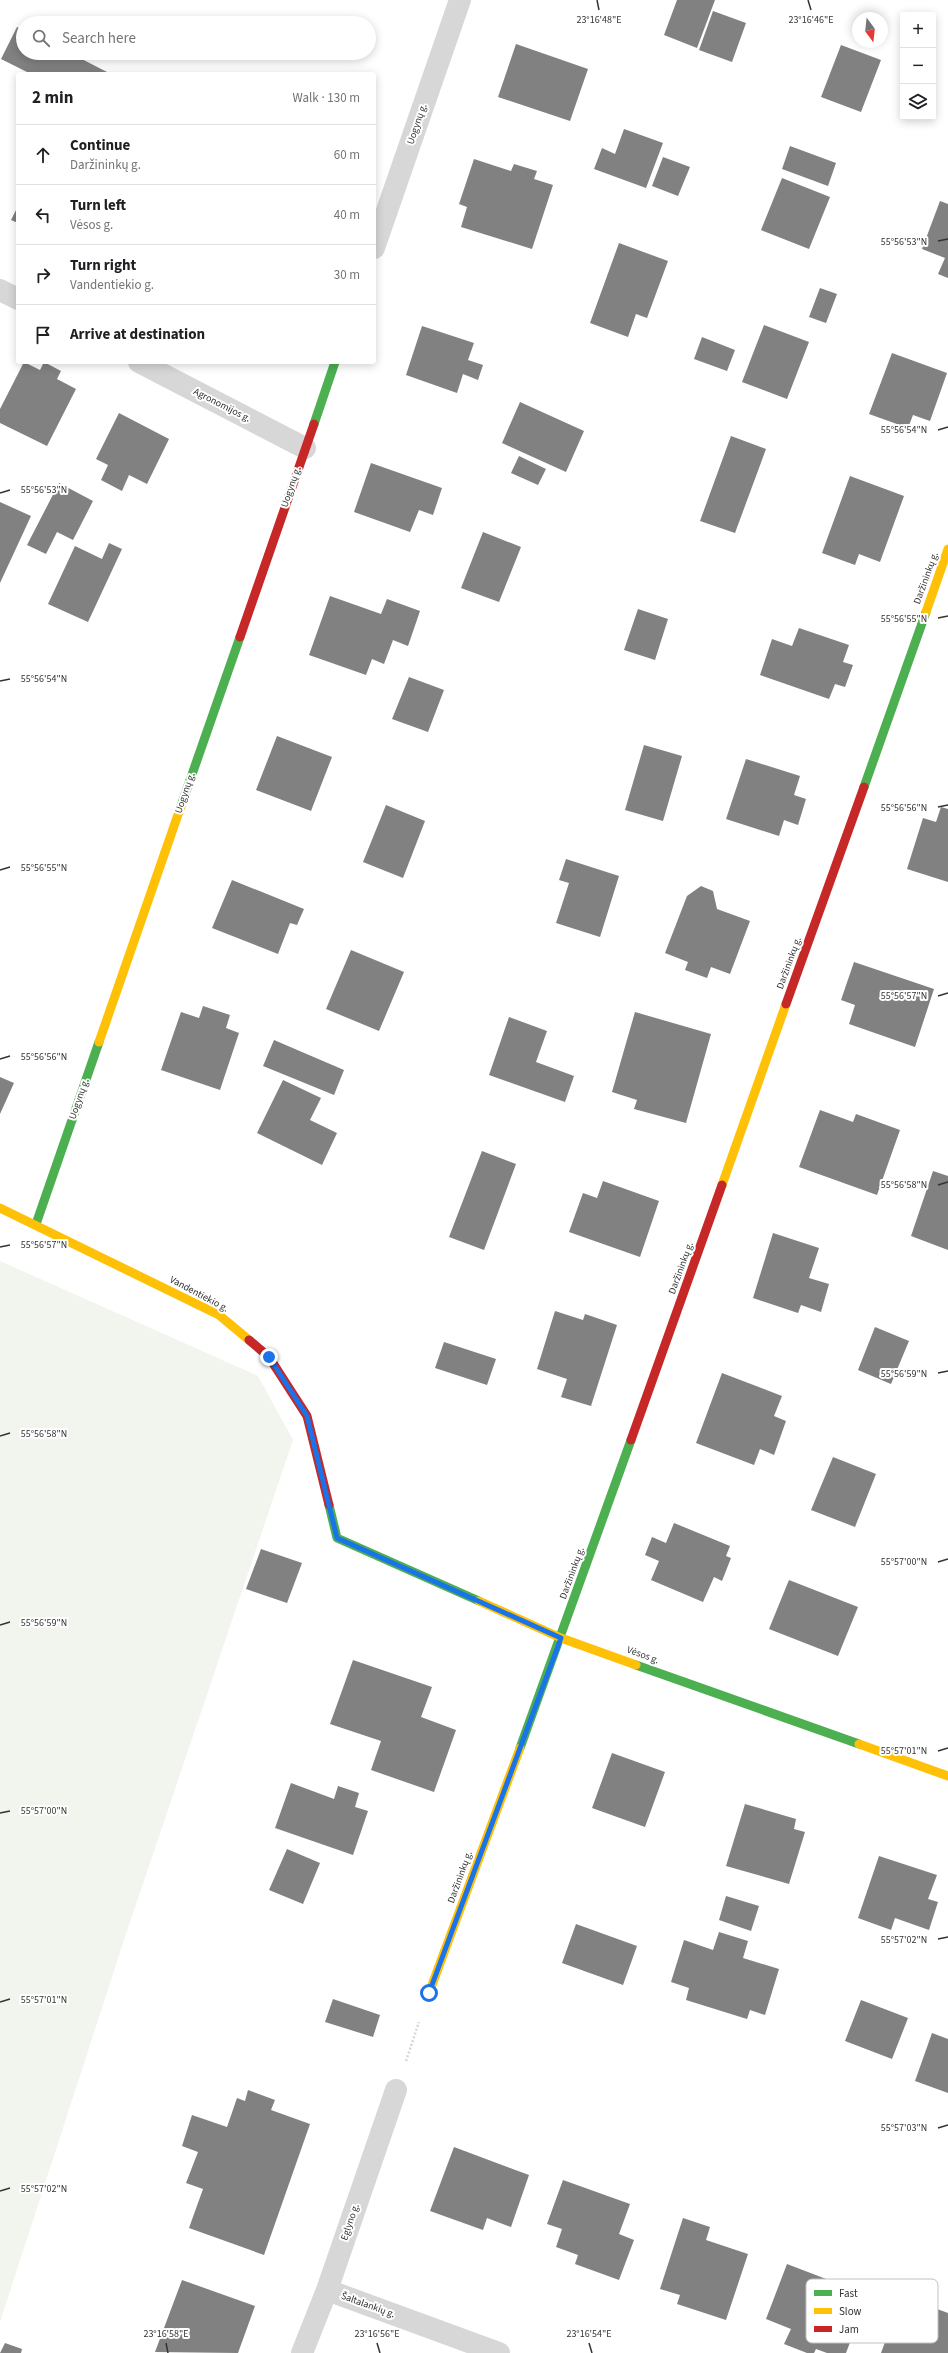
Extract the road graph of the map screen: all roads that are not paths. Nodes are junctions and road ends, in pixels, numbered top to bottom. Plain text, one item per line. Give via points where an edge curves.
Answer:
1 (460, 0) edge
2 (376, 242) edge
3 (0, 290) edge
4 (16, 298) edge
5 (143, 364) edge
6 (334, 364) edge
7 (305, 448) junction
8 (948, 549) edge
9 (0, 1208) edge
10 (36, 1224) junction
11 (337, 1538) joint
12 (561, 1638) junction
13 (948, 1776) edge
14 (429, 1993) road end
15 (396, 2090) road end
16 (327, 2290) junction
17 (302, 2353) edge
18 (499, 2353) edge

1 - 2 street, Uogynų g.
3 - 4 street
5 - 7 street, Agronomijos g.
6 - 7 street, Uogynų g.
7 - 10 street, Uogynų g.
8 - 12 street, Daržininkų g.
9 - 10 street, Vandentiekio g.
10 - 11 street, Vandentiekio g. via 218,1315 269,1357 307,1416
11 - 12 street, Vėsos g.
12 - 13 street, Vėsos g.
12 - 14 street, Daržininkų g.
15 - 16 street, Eglyno g.
16 - 17 street, Eglyno g.
16 - 18 street, Šaltalankių g.

